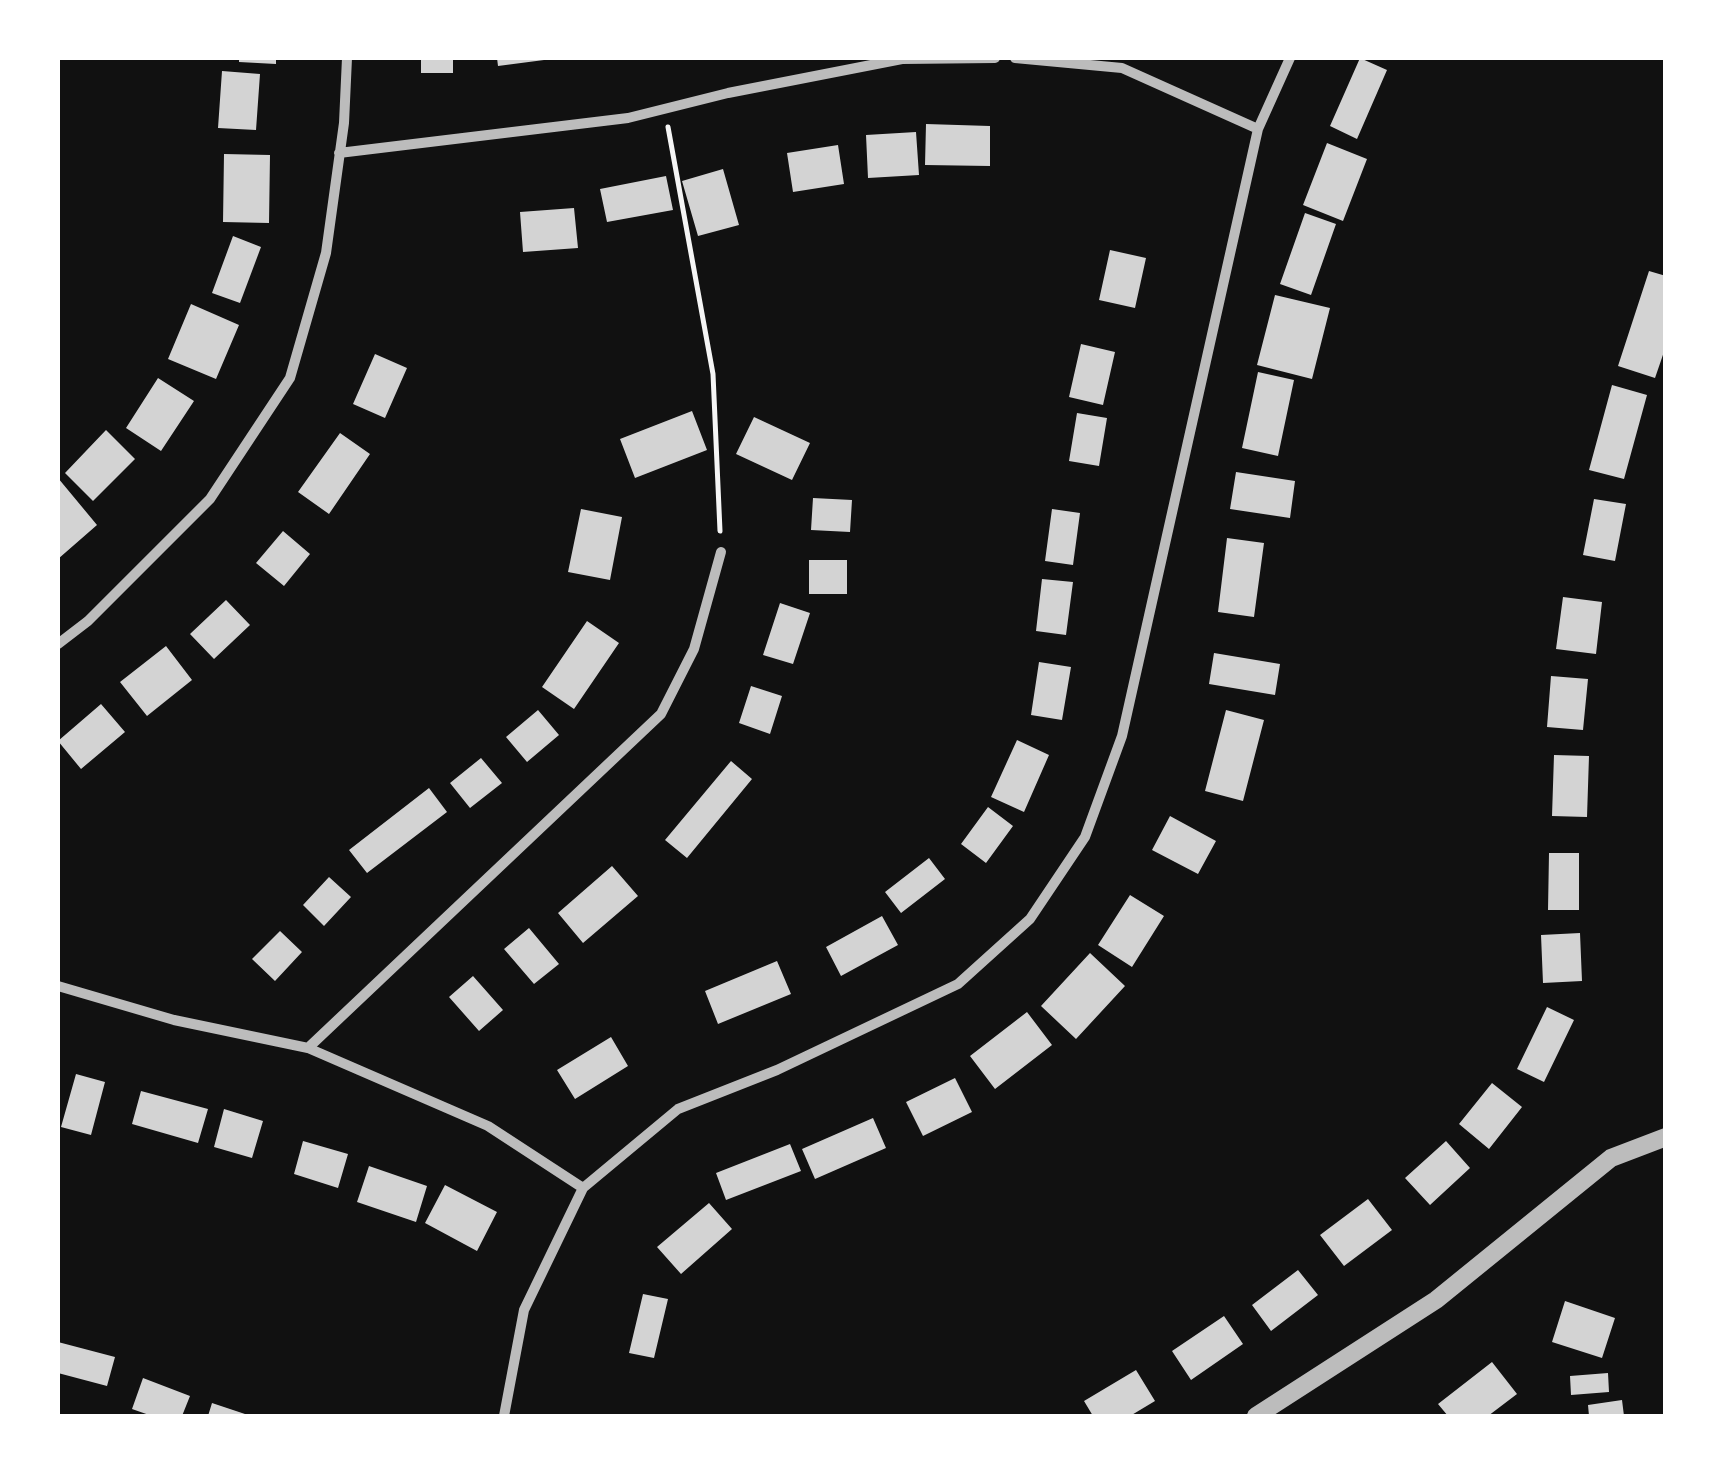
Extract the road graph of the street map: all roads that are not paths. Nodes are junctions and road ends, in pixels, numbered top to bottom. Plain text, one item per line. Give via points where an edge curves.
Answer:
1 (346, 58) edge
2 (995, 58) edge
3 (1015, 58) edge
4 (1290, 58) edge
5 (1258, 130) junction
6 (340, 153) junction
7 (721, 552) road end
8 (58, 644) edge
9 (58, 986) edge
10 (308, 1048) junction
11 (1666, 1137) edge
12 (583, 1188) junction
13 (504, 1416) edge
14 (1256, 1416) edge

1 - 6 street
2 - 6 street via 902,59 628,118
3 - 5 street via 1122,68
4 - 5 street
5 - 12 street via 1122,736 1086,837 1030,919 958,984 678,1109
6 - 8 street via 326,254 290,378 210,499
7 - 10 street via 694,649 661,714
9 - 10 street via 174,1020
10 - 12 street via 488,1126
11 - 14 street via 1611,1158 1436,1300
12 - 13 street via 524,1310

